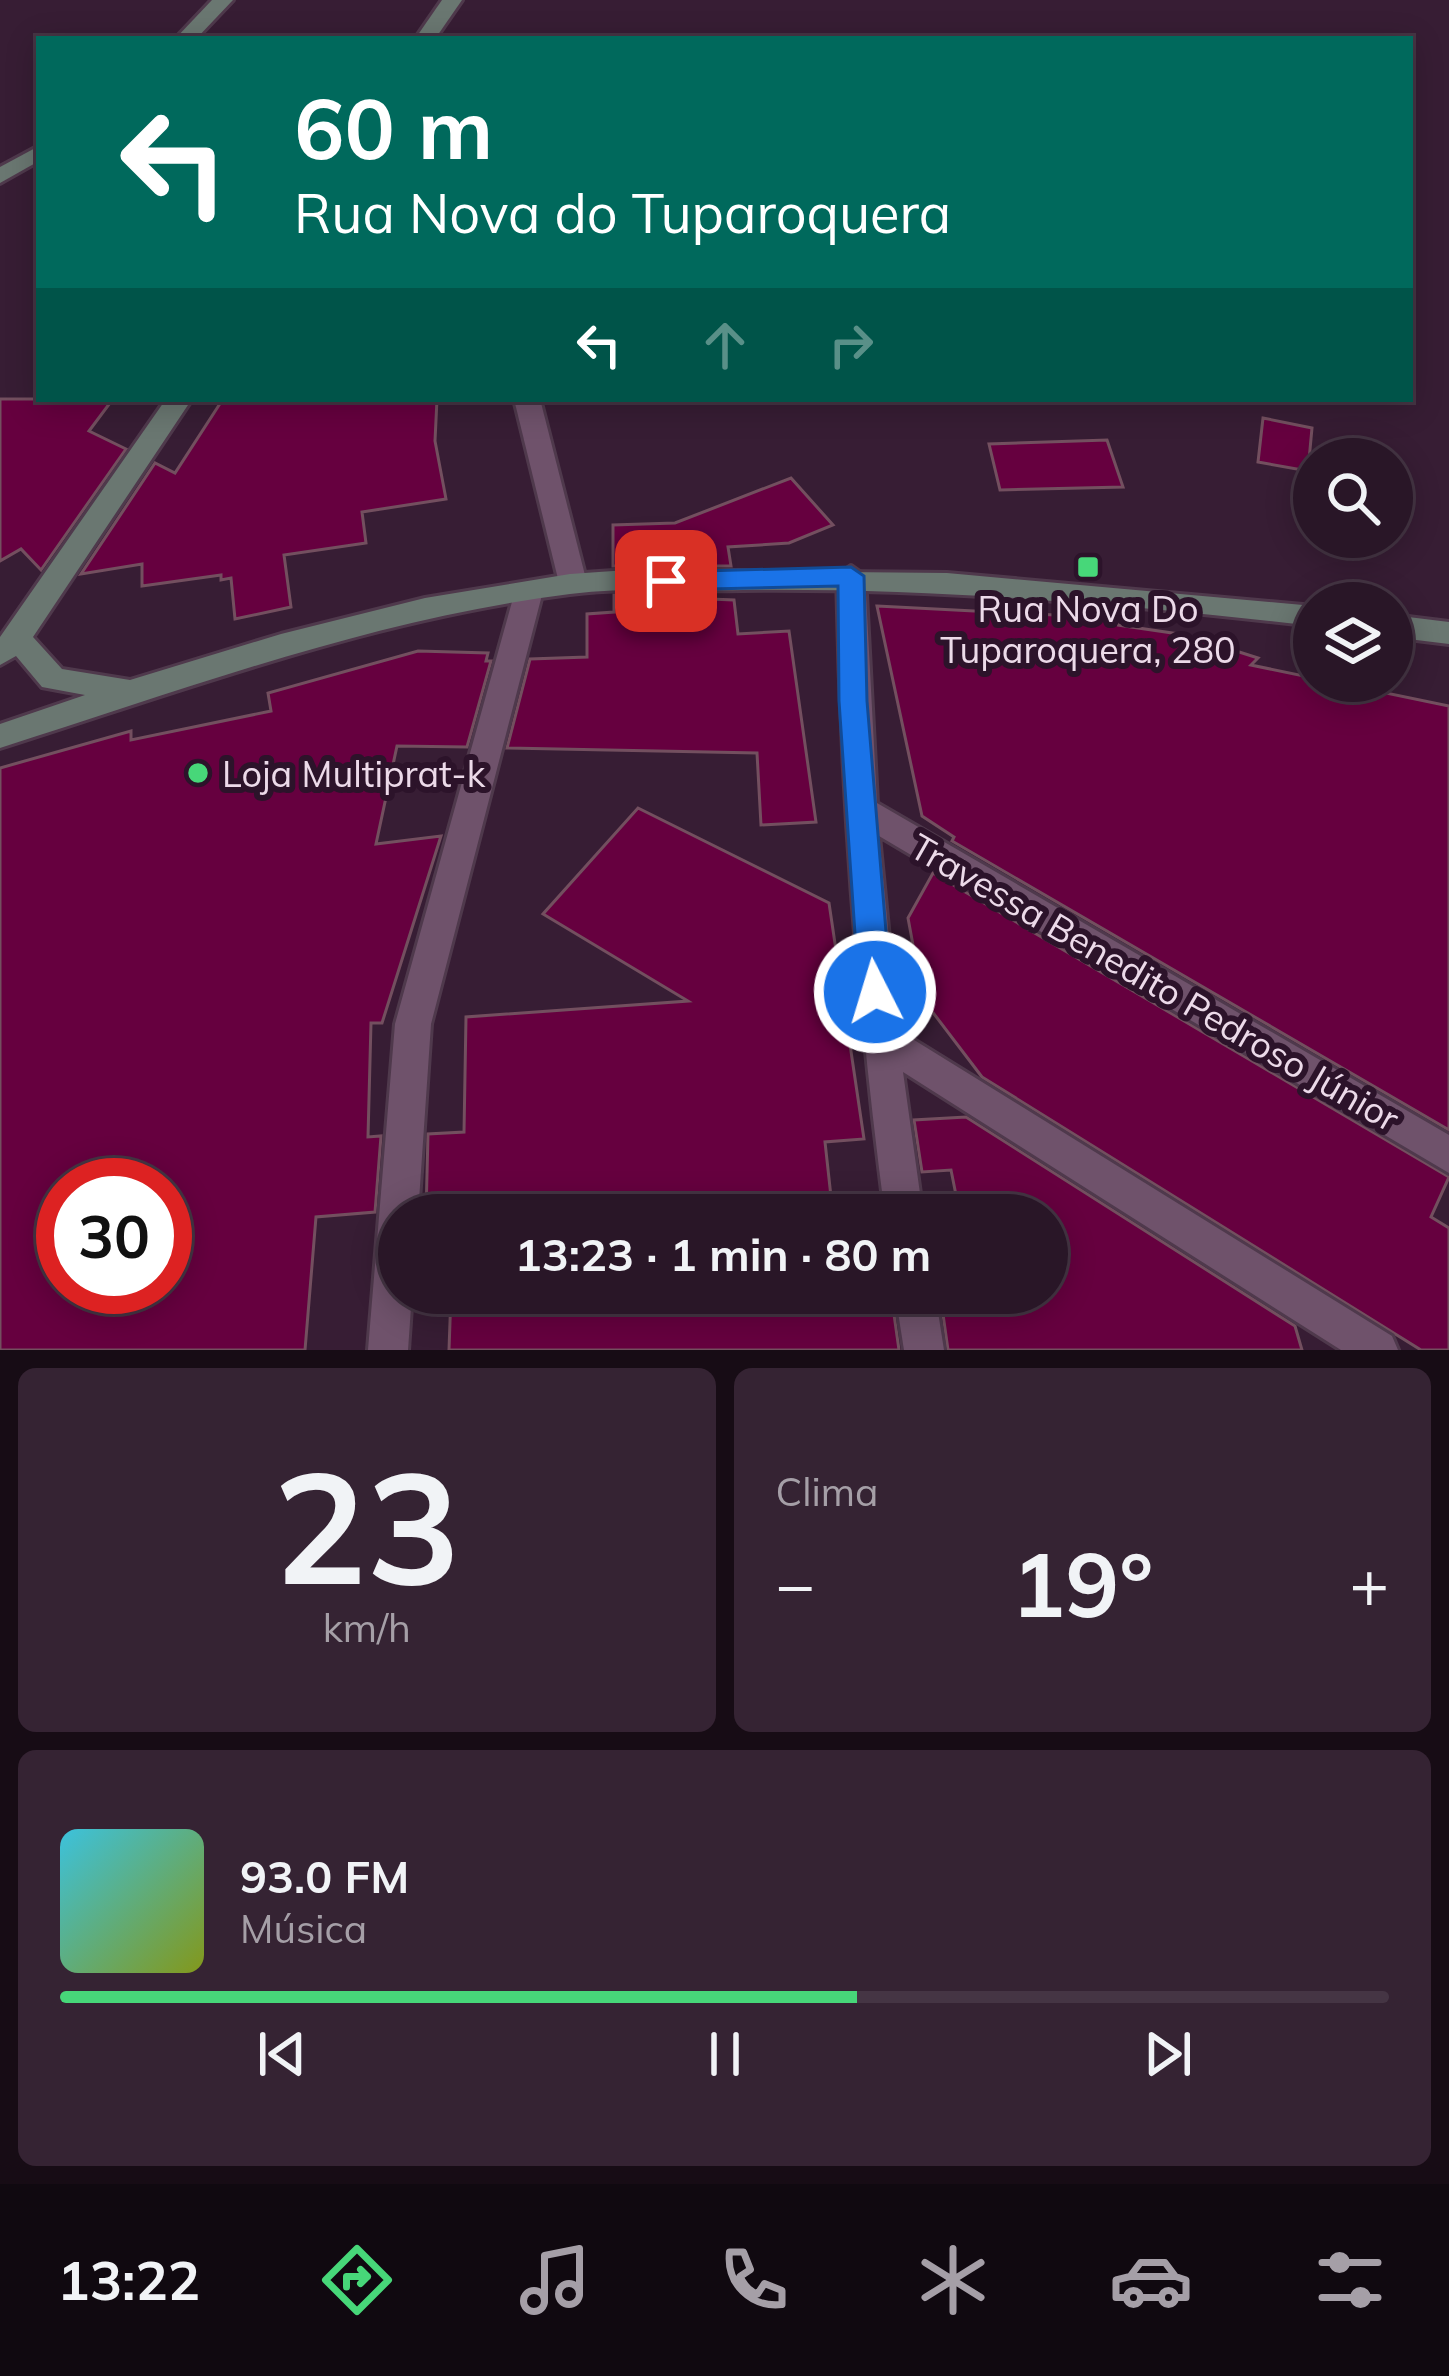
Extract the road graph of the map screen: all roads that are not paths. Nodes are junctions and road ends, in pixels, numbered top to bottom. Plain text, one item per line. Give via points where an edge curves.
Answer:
1 (224, 0) edge
2 (452, 0) edge
3 (188, 36) edge
4 (427, 36) edge
5 (36, 154) edge
6 (0, 176) edge
7 (176, 402) edge
8 (527, 402) edge
9 (851, 576) junction
10 (573, 583) junction
11 (529, 591) junction
12 (1293, 613) edge
13 (1413, 629) edge
14 (1449, 633) edge
15 (8, 646) edge
16 (129, 690) junction
17 (0, 736) edge
18 (860, 809) junction
19 (878, 1037) junction
20 (1449, 1155) edge
21 (901, 1194) edge
22 (918, 1314) edge
23 (388, 1350) edge
24 (924, 1350) edge
25 (1378, 1350) edge

1 - 3 street
2 - 4 street
5 - 6 street
7 - 15 street
8 - 10 street
9 - 10 street
9 - 12 street via 1115,591
9 - 18 street
10 - 11 street
11 - 16 street
11 - 23 street via 413,1024
13 - 14 street
15 - 16 street via 53,679
16 - 17 street
18 - 19 street
18 - 20 street, Travessa Benedito Pedroso Júnior
19 - 21 street
19 - 25 street
22 - 24 street

